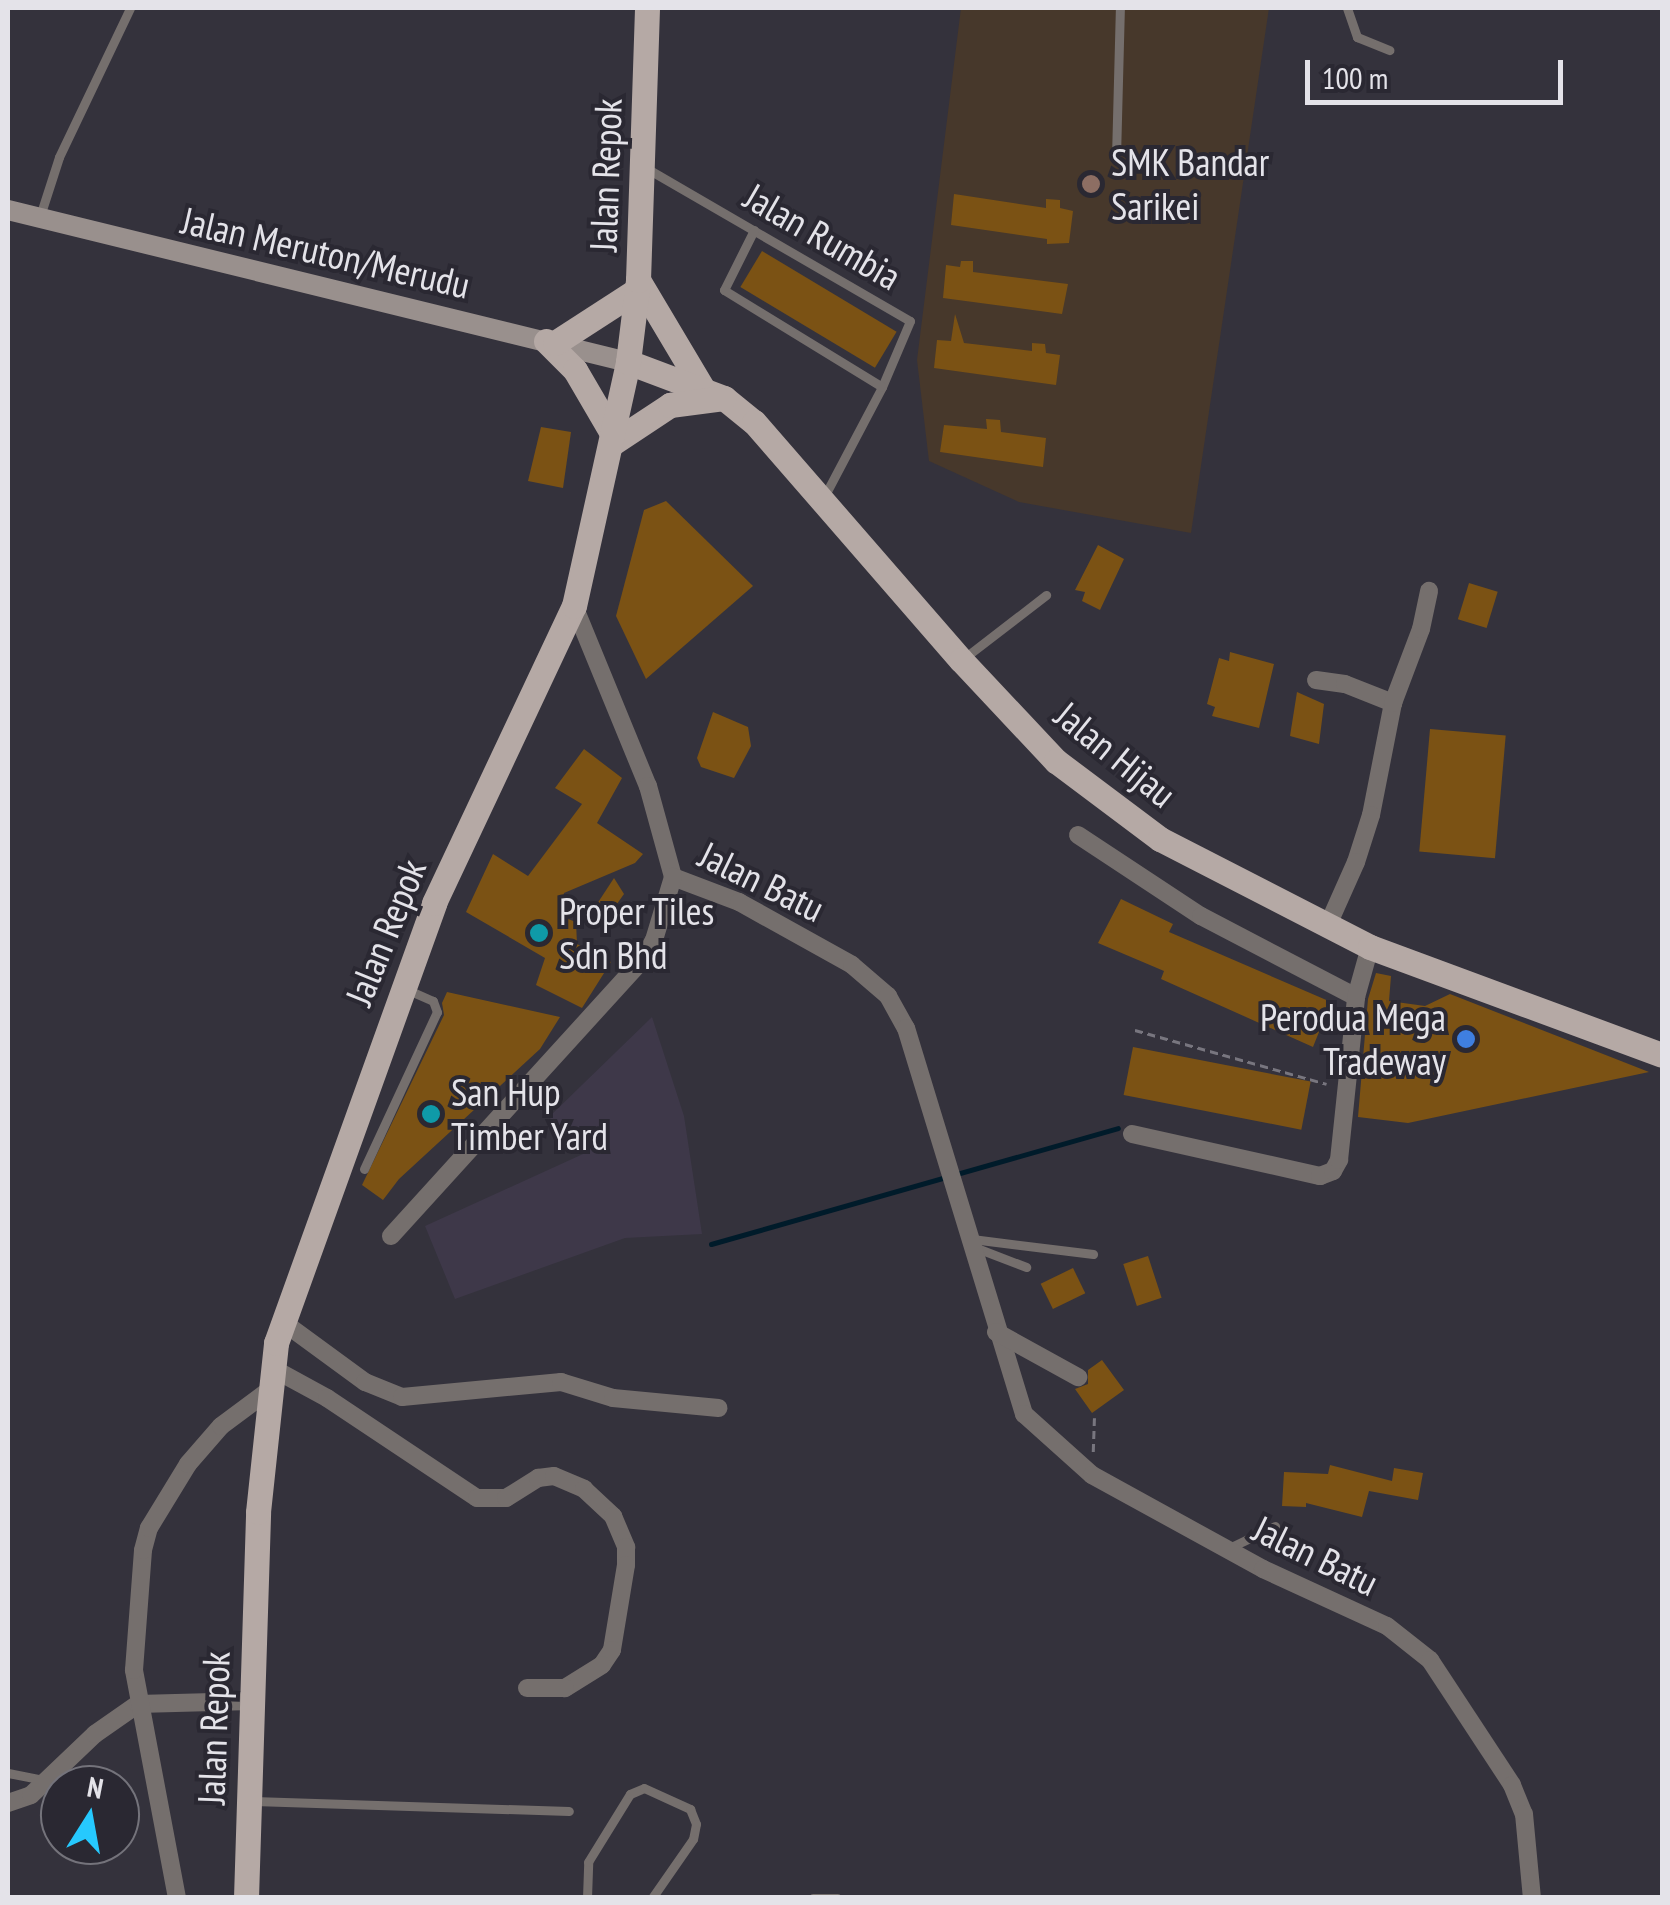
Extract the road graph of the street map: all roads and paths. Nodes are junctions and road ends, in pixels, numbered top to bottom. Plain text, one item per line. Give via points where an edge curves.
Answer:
1 (130, 8) edge
2 (647, 8) edge
3 (1120, 8) edge
4 (1347, 8) edge
5 (1389, 50) dead end
6 (1116, 157) dead end
7 (644, 166) junction
8 (8, 210) edge
9 (40, 219) junction
10 (754, 230) junction
11 (638, 285) junction
12 (551, 342) junction
13 (628, 362) junction
14 (882, 387) junction
15 (714, 393) junction
16 (612, 439) junction
17 (822, 500) junction
18 (1429, 591) dead end
19 (1046, 595) dead end
20 (574, 606) junction
21 (960, 660) junction
22 (1316, 680) dead end
23 (1393, 704) junction
24 (1078, 835) dead end
25 (673, 877) junction
26 (1327, 926) junction
27 (1370, 947) junction
28 (400, 988) junction
29 (1356, 997) junction
30 (1134, 1030) dead end
31 (1662, 1056) edge
32 (1348, 1090) junction
33 (1132, 1134) dead end
34 (364, 1168) dead end
35 (391, 1236) dead end
36 (971, 1243) junction
37 (1093, 1254) dead end
38 (1026, 1267) dead end
39 (283, 1322) junction
40 (996, 1332) junction
41 (1078, 1377) dead end
42 (270, 1379) junction
43 (719, 1408) dead end
44 (1094, 1418) dead end
45 (1092, 1476) junction
46 (1276, 1526) dead end
47 (1229, 1548) junction
48 (527, 1688) dead end
49 (252, 1701) junction
50 (138, 1704) junction
51 (65, 1765) edge
52 (8, 1773) edge
53 (40, 1779) edge
54 (40, 1788) edge
55 (248, 1801) junction
56 (8, 1803) edge
57 (569, 1811) dead end
58 (178, 1898) edge
59 (246, 1898) edge
60 (587, 1898) edge
61 (652, 1898) edge
62 (813, 1898) edge
63 (837, 1898) edge
64 (1532, 1898) edge

1 - 9 lane via 71,129
2 - 7 main road, Jalan Repok
3 - 6 lane
4 - 5 lane via 1356,36
7 - 10 lane, Jalan Rumbia
7 - 11 main road, Jalan Repok
8 - 9 main road, Jalan Meruton/Merudu
9 - 12 main road, Jalan Meruton/Merudu
10 - 14 lane, Jalan Rumbia via 910,321
10 - 14 lane via 724,290
11 - 12 main road
11 - 13 main road, Jalan Repok
11 - 15 main road
12 - 13 main road, Jalan Meruton/Merudu
12 - 16 main road via 575,370
13 - 15 main road, Jalan Hijau
13 - 16 main road, Jalan Repok
14 - 17 lane
15 - 16 main road via 670,406
15 - 17 main road, Jalan Hijau via 754,422
16 - 20 main road, Jalan Repok
17 - 21 main road, Jalan Hijau
18 - 23 street
19 - 21 lane
20 - 25 street, Jalan Batu via 648,786
20 - 28 main road, Jalan Repok via 481,798
21 - 26 main road, Jalan Hijau via 1056,761 1160,840
22 - 23 street
23 - 26 street via 1371,815
24 - 29 street via 1201,916
25 - 35 street via 643,959
25 - 36 street, Jalan Batu via 814,941 888,996 906,1028
26 - 27 main road, Jalan Hijau
27 - 29 street
27 - 31 main road, Jalan Hijau
28 - 34 lane via 433,1002 437,1012
28 - 39 main road, Jalan Repok
29 - 32 street
30 - 32 path
32 - 33 street via 1339,1160 1320,1176
36 - 37 lane
36 - 38 lane
36 - 40 street, Jalan Batu
39 - 42 main road, Jalan Repok
39 - 43 street via 365,1382 402,1397 561,1382 613,1398
40 - 41 street
40 - 45 street, Jalan Batu via 1024,1414
42 - 48 street via 327,1398 477,1498 506,1498 554,1476 584,1489 612,1516 626,1547 612,1650 602,1665 566,1688
42 - 49 main road, Jalan Repok
42 - 50 street via 207,1440 150,1528 135,1609
44 - 45 path
45 - 47 street, Jalan Batu
46 - 47 lane
47 - 64 street, Jalan Batu via 1387,1626 1430,1660 1512,1785 1524,1814
49 - 50 street
49 - 55 main road, Jalan Repok
50 - 51 street
50 - 58 street
52 - 53 lane
54 - 56 street
55 - 57 lane
55 - 59 main road, Jalan Repok
60 - 61 lane via 588,1862 630,1794 644,1788 690,1810 696,1824 694,1839
62 - 63 lane

